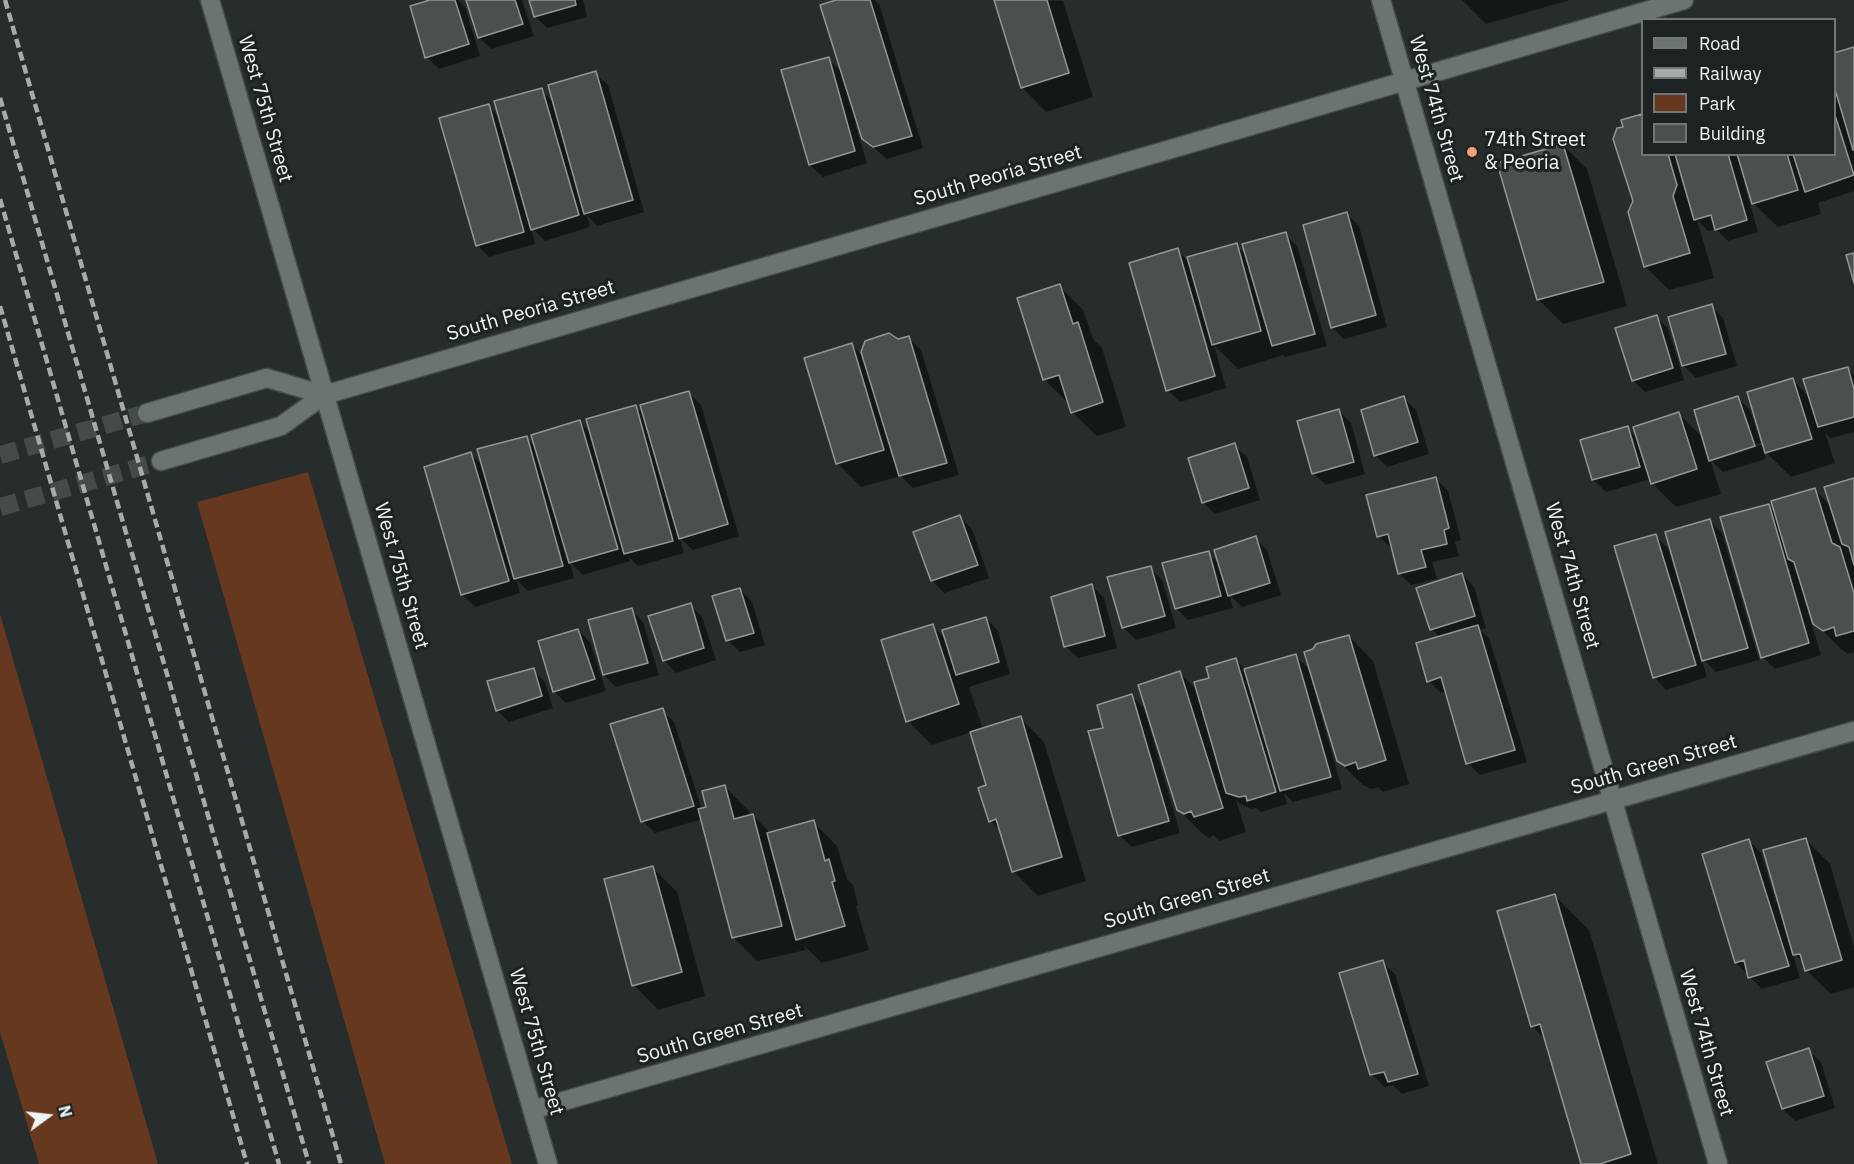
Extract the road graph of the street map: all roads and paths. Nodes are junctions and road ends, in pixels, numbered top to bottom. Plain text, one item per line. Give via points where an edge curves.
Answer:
1 (210, 0) edge
2 (1381, 0) edge
3 (1684, 0) edge
4 (1404, 81) junction
5 (324, 395) junction
6 (147, 413) tunnel mouth
7 (161, 461) tunnel mouth
8 (1854, 731) edge
9 (1613, 800) junction
10 (532, 1110) junction
11 (548, 1164) edge
12 (1718, 1164) edge

1 - 5 street, West 75th Street
2 - 4 street, West 74th Street
3 - 4 street, South Peoria Street
4 - 5 street, South Peoria Street
4 - 9 street, West 74th Street
5 - 6 street via 267,378
5 - 7 street, South Peoria Street via 281,426
5 - 10 street, West 75th Street
8 - 9 street, South Green Street
9 - 10 street, South Green Street
9 - 12 street, West 74th Street
10 - 11 street, West 75th Street

